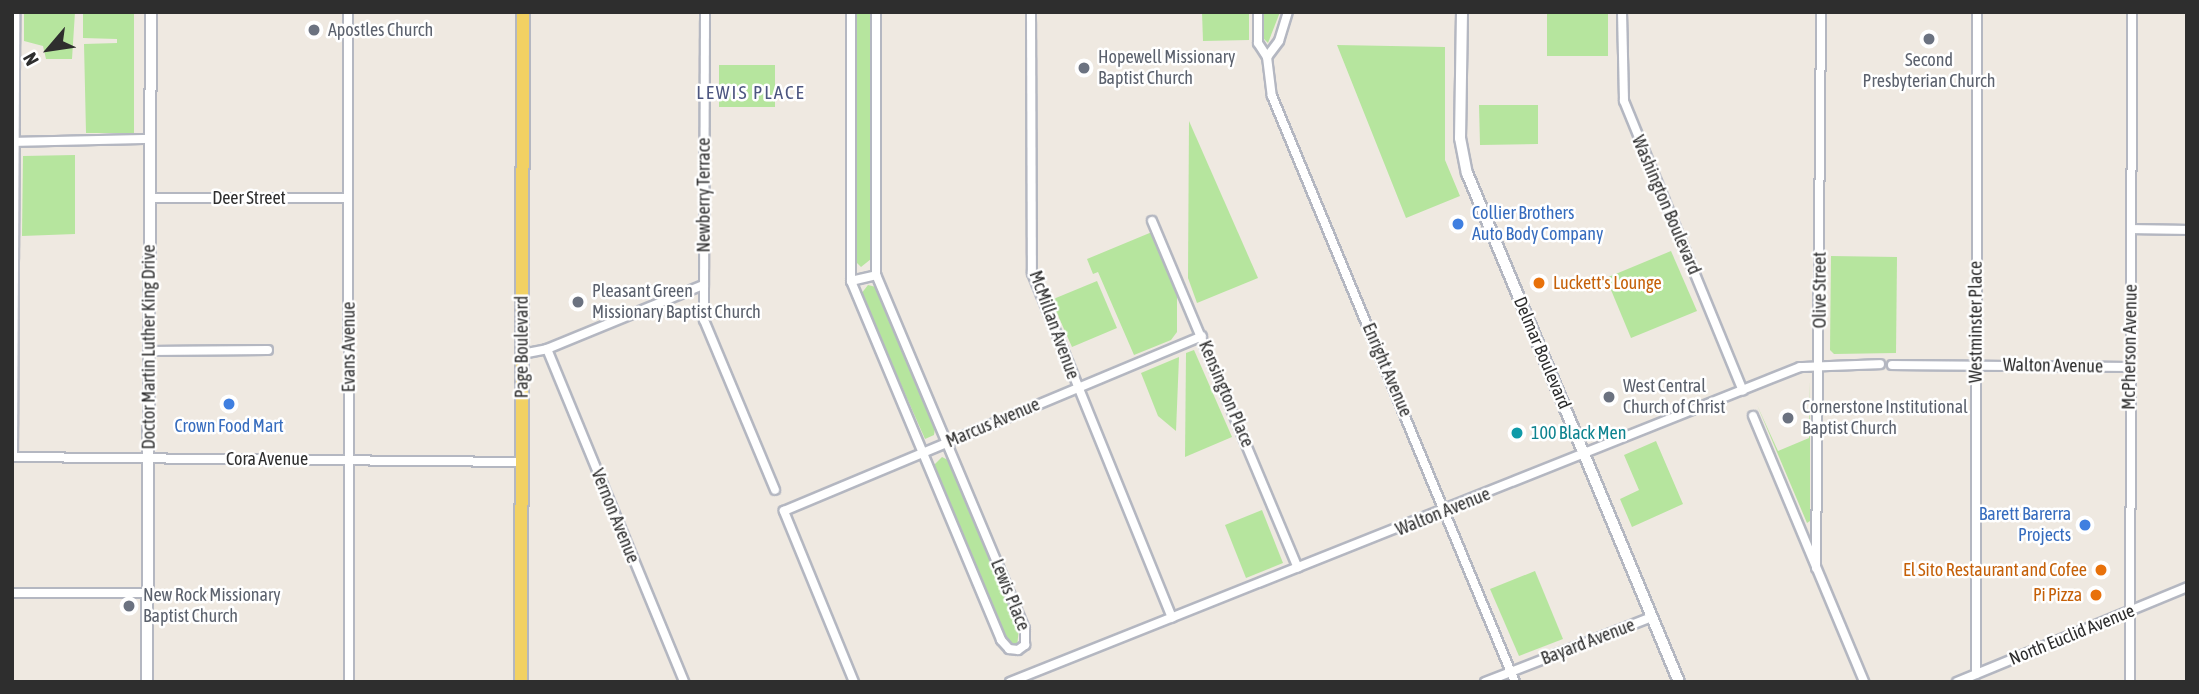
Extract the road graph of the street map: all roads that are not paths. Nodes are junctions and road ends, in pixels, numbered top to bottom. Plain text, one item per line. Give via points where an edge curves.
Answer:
1 (15, 12) edge
2 (151, 12) edge
3 (348, 12) edge
4 (523, 12) edge
5 (705, 12) edge
6 (851, 12) edge
7 (876, 12) edge
8 (1031, 12) edge
9 (1258, 12) edge
10 (1288, 12) edge
11 (1462, 12) edge
12 (1622, 12) edge
13 (1821, 12) edge
14 (1977, 12) edge
15 (2132, 12) edge
16 (1267, 57) junction
17 (150, 139) junction
18 (14, 142) junction
19 (150, 198) junction
20 (348, 198) junction
21 (1152, 221) dead end
22 (2132, 229) junction
23 (2187, 230) edge
24 (876, 275) junction
25 (851, 281) junction
26 (704, 285) junction
27 (1202, 336) junction
28 (547, 349) junction
29 (268, 350) dead end
30 (149, 351) junction
31 (522, 354) junction
32 (1819, 364) junction
33 (1880, 364) dead end
34 (1892, 365) dead end
35 (1976, 365) junction
36 (2129, 367) junction
37 (1078, 388) junction
38 (1744, 391) junction
39 (1753, 416) dead end
40 (946, 443) junction
41 (923, 453) junction
42 (1584, 456) junction
43 (13, 457) edge
44 (148, 459) junction
45 (349, 460) junction
46 (522, 462) junction
47 (775, 490) dead end
48 (1445, 512) junction
49 (1298, 568) junction
50 (1816, 568) junction
51 (2187, 587) edge
52 (12, 593) edge
53 (148, 593) junction
54 (2130, 611) junction
55 (1652, 617) junction
56 (1172, 618) junction
57 (1511, 672) junction
58 (1976, 674) junction
59 (147, 682) edge
60 (349, 682) edge
61 (521, 682) edge
62 (684, 682) edge
63 (854, 682) edge
64 (1010, 682) edge
65 (1485, 682) edge
66 (1515, 682) edge
67 (1679, 682) edge
68 (1864, 682) edge
69 (1957, 682) edge
70 (2130, 682) edge

1 - 18 street
2 - 17 main road, Doctor Martin Luther King Drive
3 - 20 street, Evans Avenue
4 - 31 main road, Page Boulevard
5 - 26 street, Newberry Terrace
6 - 25 street, Lewis Place
7 - 24 street, Lewis Place
8 - 37 street, McMillan Avenue via 1032,273
9 - 16 street, Enright Avenue via 1258,43
10 - 16 street via 1279,41
11 - 42 main road, Delmar Boulevard via 1462,158
12 - 38 street, Washington Boulevard via 1623,101
13 - 32 street, Olive Street
14 - 35 street, Westminster Place
15 - 22 street, McPherson Avenue
16 - 48 street, Enright Avenue via 1272,96
17 - 18 street
17 - 19 main road, Doctor Martin Luther King Drive
18 - 43 street
19 - 20 street, Deer Street
19 - 30 main road, Doctor Martin Luther King Drive
20 - 45 street, Evans Avenue
21 - 27 street, Kensington Place
22 - 23 street
22 - 36 street, McPherson Avenue
24 - 25 street
24 - 40 street, Lewis Place
25 - 41 street, Lewis Place
26 - 28 street
26 - 47 street, Newberry Terrace via 704,320
27 - 37 street, Marcus Avenue
27 - 49 street, Kensington Place
28 - 31 street
28 - 62 street, Vernon Avenue
29 - 30 street
30 - 44 main road, Doctor Martin Luther King Drive
31 - 46 main road, Page Boulevard
32 - 33 street, Walton Avenue
32 - 38 street, Walton Avenue via 1800,367
32 - 50 street, Olive Street
34 - 35 street, Walton Avenue
35 - 36 street, Walton Avenue
35 - 58 street, Westminster Place
36 - 54 street, McPherson Avenue
37 - 40 street, Marcus Avenue
37 - 56 street, McMillan Avenue
38 - 42 street, Walton Avenue
39 - 50 street
40 - 41 street, Marcus Avenue
40 - 41 street, Lewis Place via 1026,629 1025,645 1018,650 1009,649 1001,640
41 - 63 street, Marcus Avenue via 784,511
42 - 48 street, Walton Avenue
42 - 55 main road, Delmar Boulevard
43 - 44 street, Cora Avenue
44 - 45 street, Cora Avenue
44 - 53 main road, Doctor Martin Luther King Drive
45 - 46 street, Cora Avenue
45 - 60 street, Evans Avenue
46 - 61 main road, Page Boulevard
48 - 49 street, Walton Avenue
48 - 57 street, Enright Avenue
49 - 56 street, Walton Avenue
50 - 68 street
51 - 54 street, North Euclid Avenue
52 - 53 street
53 - 59 main road, Doctor Martin Luther King Drive
54 - 58 street, North Euclid Avenue
54 - 70 street, McPherson Avenue
55 - 57 street, Bayard Avenue
55 - 67 main road, Delmar Boulevard
56 - 64 street, Walton Avenue
57 - 65 street, Bayard Avenue
57 - 66 street, Enright Avenue
58 - 69 street, North Euclid Avenue

